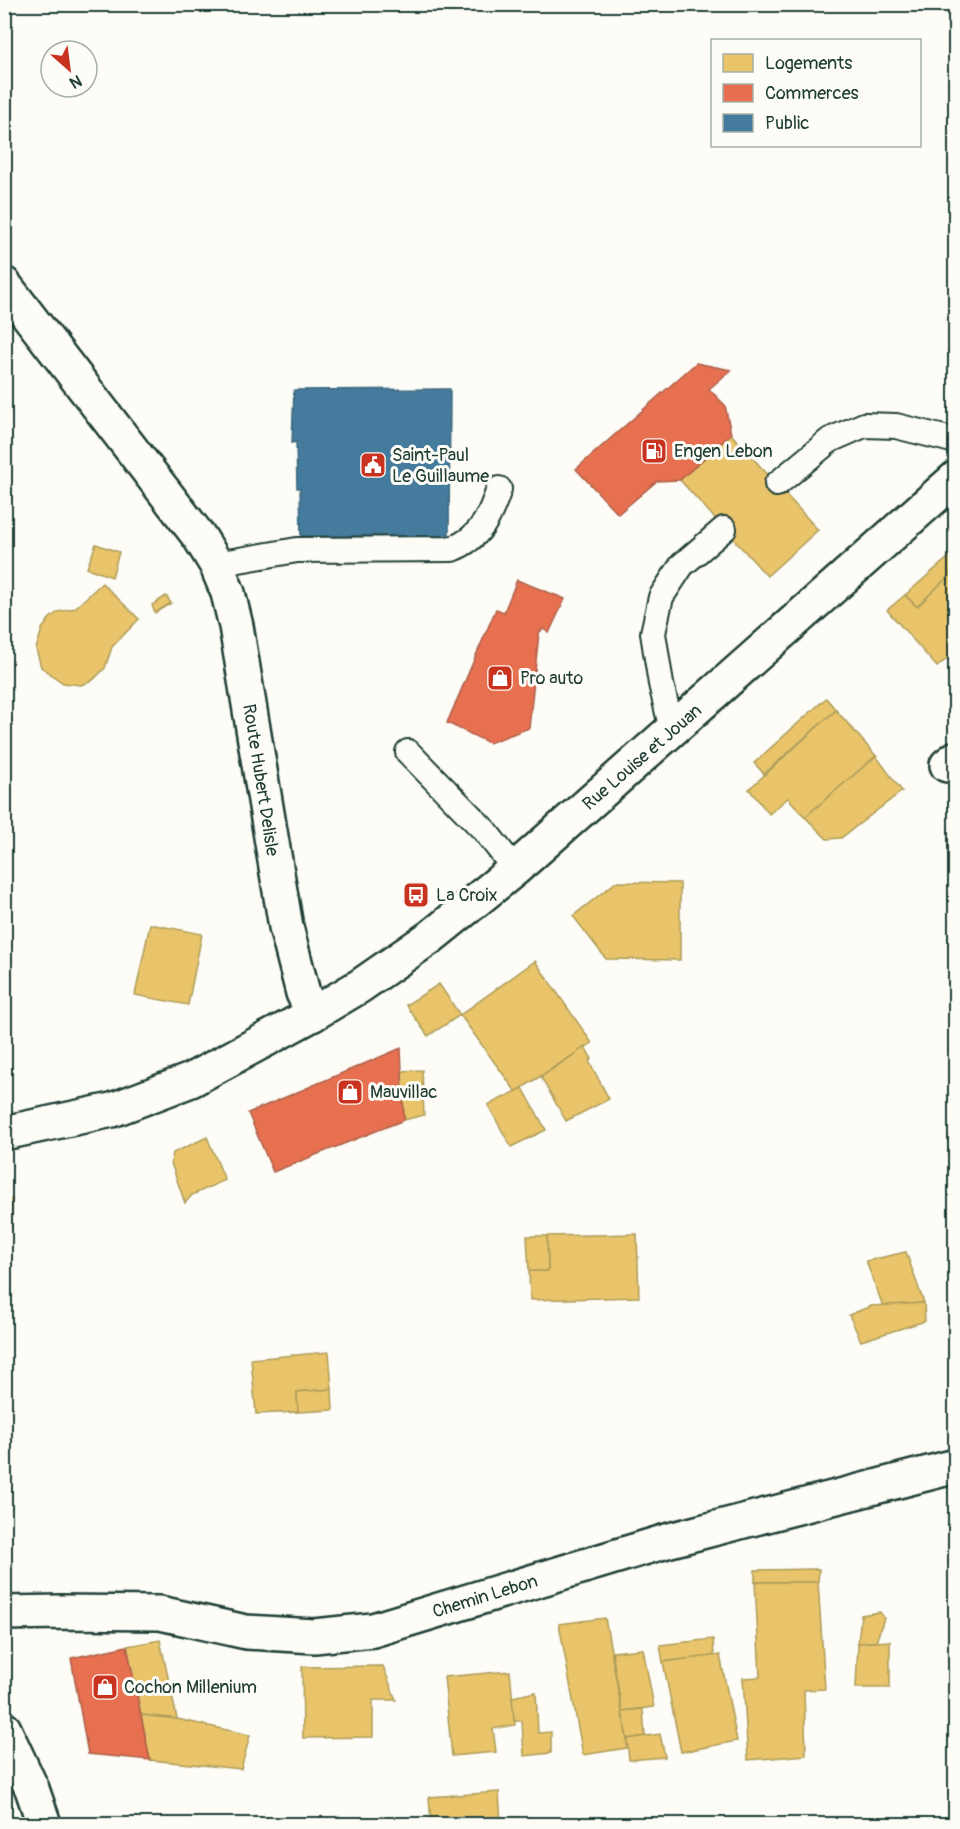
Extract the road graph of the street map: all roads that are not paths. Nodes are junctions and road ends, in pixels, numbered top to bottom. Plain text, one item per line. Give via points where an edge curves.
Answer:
1 (4, 284) edge
2 (956, 441) edge
3 (955, 480) edge
4 (777, 484) dead end
5 (499, 489) dead end
6 (724, 529) dead end
7 (216, 564) junction
8 (672, 730) junction
9 (408, 752) dead end
10 (515, 869) junction
11 (313, 1014) junction
12 (4, 1133) edge
13 (956, 1466) edge
14 (4, 1613) edge
15 (4, 1729) edge
16 (44, 1824) edge

1 - 7 main road, Route Hubert Delisle via 155,477
2 - 4 lane via 896,426 864,425 830,440
3 - 8 main road, Rue Louise et Jouan
5 - 7 lane via 491,513 475,536 452,549 297,550
6 - 8 lane via 682,565 661,597 653,633
7 - 11 main road, Route Hubert Delisle via 236,626 286,927 303,993
8 - 10 main road, Rue Louise et Jouan
9 - 10 lane via 485,831
10 - 11 main road, Rue Louise et Jouan via 432,936
11 - 12 main road via 191,1080 112,1110
13 - 14 main road, Chemin Lebon via 670,1540 373,1630 314,1636 246,1632 160,1613
15 - 16 main road

